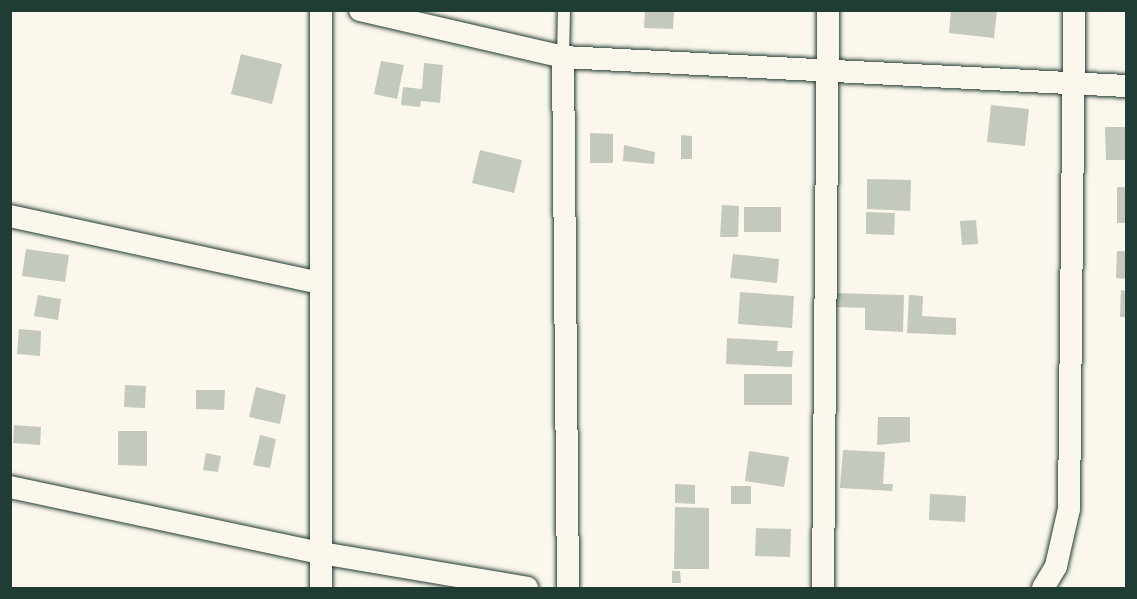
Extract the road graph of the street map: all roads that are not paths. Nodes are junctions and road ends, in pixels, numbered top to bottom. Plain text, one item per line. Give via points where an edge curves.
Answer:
1 (321, 10) edge
2 (360, 10) edge
3 (564, 10) edge
4 (828, 10) edge
5 (1074, 10) edge
6 (563, 57) junction
7 (828, 69) junction
8 (1076, 84) junction
9 (1126, 86) edge
10 (10, 216) edge
11 (321, 283) junction
12 (10, 487) edge
13 (321, 553) junction
14 (321, 588) edge
15 (527, 588) edge
16 (568, 588) edge
17 (823, 588) edge
18 (1043, 588) edge

1 - 11 street
2 - 6 street
3 - 6 lane
4 - 7 street
5 - 8 street
6 - 7 street
6 - 16 street
7 - 8 street
7 - 17 street
8 - 9 street
8 - 18 street via 1069,509 1056,566
10 - 11 street
11 - 13 street
12 - 13 street
13 - 14 street
13 - 15 street

